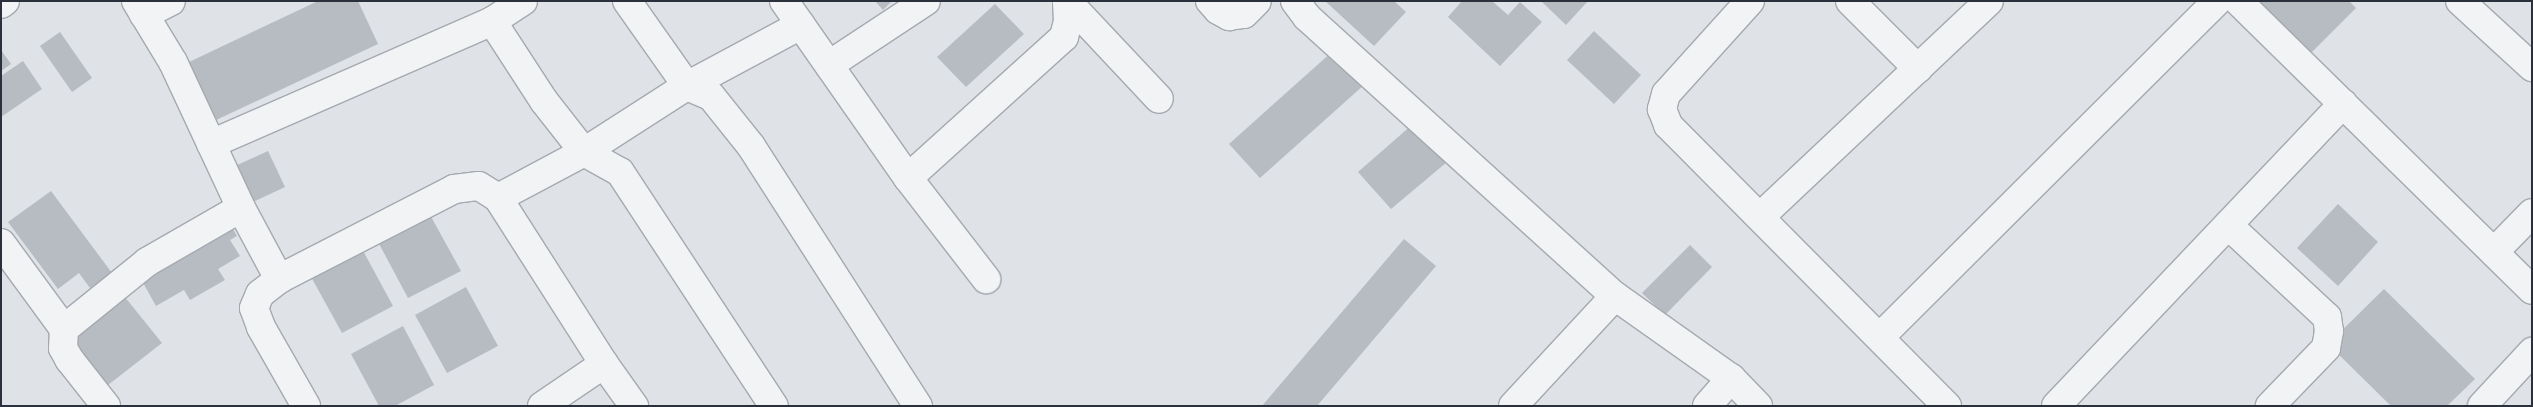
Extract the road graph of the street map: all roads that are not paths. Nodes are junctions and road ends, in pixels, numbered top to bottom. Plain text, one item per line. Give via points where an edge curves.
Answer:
1 (5, 1) edge
2 (171, 1) edge
3 (523, 1) edge
4 (627, 1) edge
5 (784, 1) edge
6 (926, 1) edge
7 (1067, 1) edge
8 (1210, 1) edge
9 (1257, 1) edge
10 (1295, 1) edge
11 (1750, 1) edge
12 (1850, 1) edge
13 (1989, 1) edge
14 (2217, 1) edge
15 (2238, 1) edge
16 (2461, 2) edge
17 (1, 4) edge
18 (140, 8) edge
19 (492, 21) junction
20 (801, 24) junction
21 (830, 65) junction
22 (2532, 67) edge
23 (1918, 69) junction
24 (687, 86) junction
25 (1159, 100) dead end
26 (2343, 104) junction
27 (211, 144) junction
28 (584, 152) junction
29 (908, 178) junction
30 (498, 198) junction
31 (241, 208) junction
32 (2532, 213) edge
33 (1761, 216) junction
34 (2228, 225) junction
35 (1, 243) edge
36 (2494, 252) junction
37 (279, 279) junction
38 (986, 279) dead end
39 (2532, 290) edge
40 (1615, 296) junction
41 (64, 330) junction
42 (1880, 337) junction
43 (2532, 352) edge
44 (604, 364) junction
45 (1731, 378) junction
46 (106, 406) edge
47 (306, 406) edge
48 (542, 406) edge
49 (634, 406) edge
50 (774, 406) edge
51 (918, 406) edge
52 (1513, 406) edge
53 (1707, 406) edge
54 (1758, 406) edge
55 (1947, 406) edge
56 (2056, 406) edge
57 (2270, 406) edge
58 (2482, 406) edge

1 - 17 street
2 - 18 street
3 - 19 street
4 - 24 street
5 - 20 street
6 - 21 street
7 - 25 street
7 - 29 street via 1068,21 1064,37
8 - 9 street via 1229,16 1244,14
10 - 40 street via 1307,17
11 - 33 street via 1666,94 1662,108 1668,125
12 - 23 street
13 - 23 street
14 - 42 street
15 - 26 street
16 - 22 street
18 - 27 street via 173,62
19 - 27 street
19 - 28 street via 544,101
20 - 21 street
20 - 24 street
21 - 29 street
23 - 33 street
24 - 28 street
24 - 51 street via 710,96 751,146
26 - 34 street
26 - 36 street
27 - 31 street
28 - 30 street
28 - 50 street via 620,172
29 - 38 street
30 - 37 street via 479,186 454,189
30 - 44 street
31 - 37 street
31 - 41 street via 147,262
32 - 36 street
33 - 42 street
34 - 56 street
34 - 57 street via 2327,317 2326,348
35 - 41 street
36 - 39 street
37 - 47 street via 260,294 254,308 261,327
40 - 45 street
40 - 52 street
41 - 46 street via 63,348
42 - 55 street
43 - 58 street
44 - 48 street
44 - 49 street
45 - 53 street
45 - 54 street

